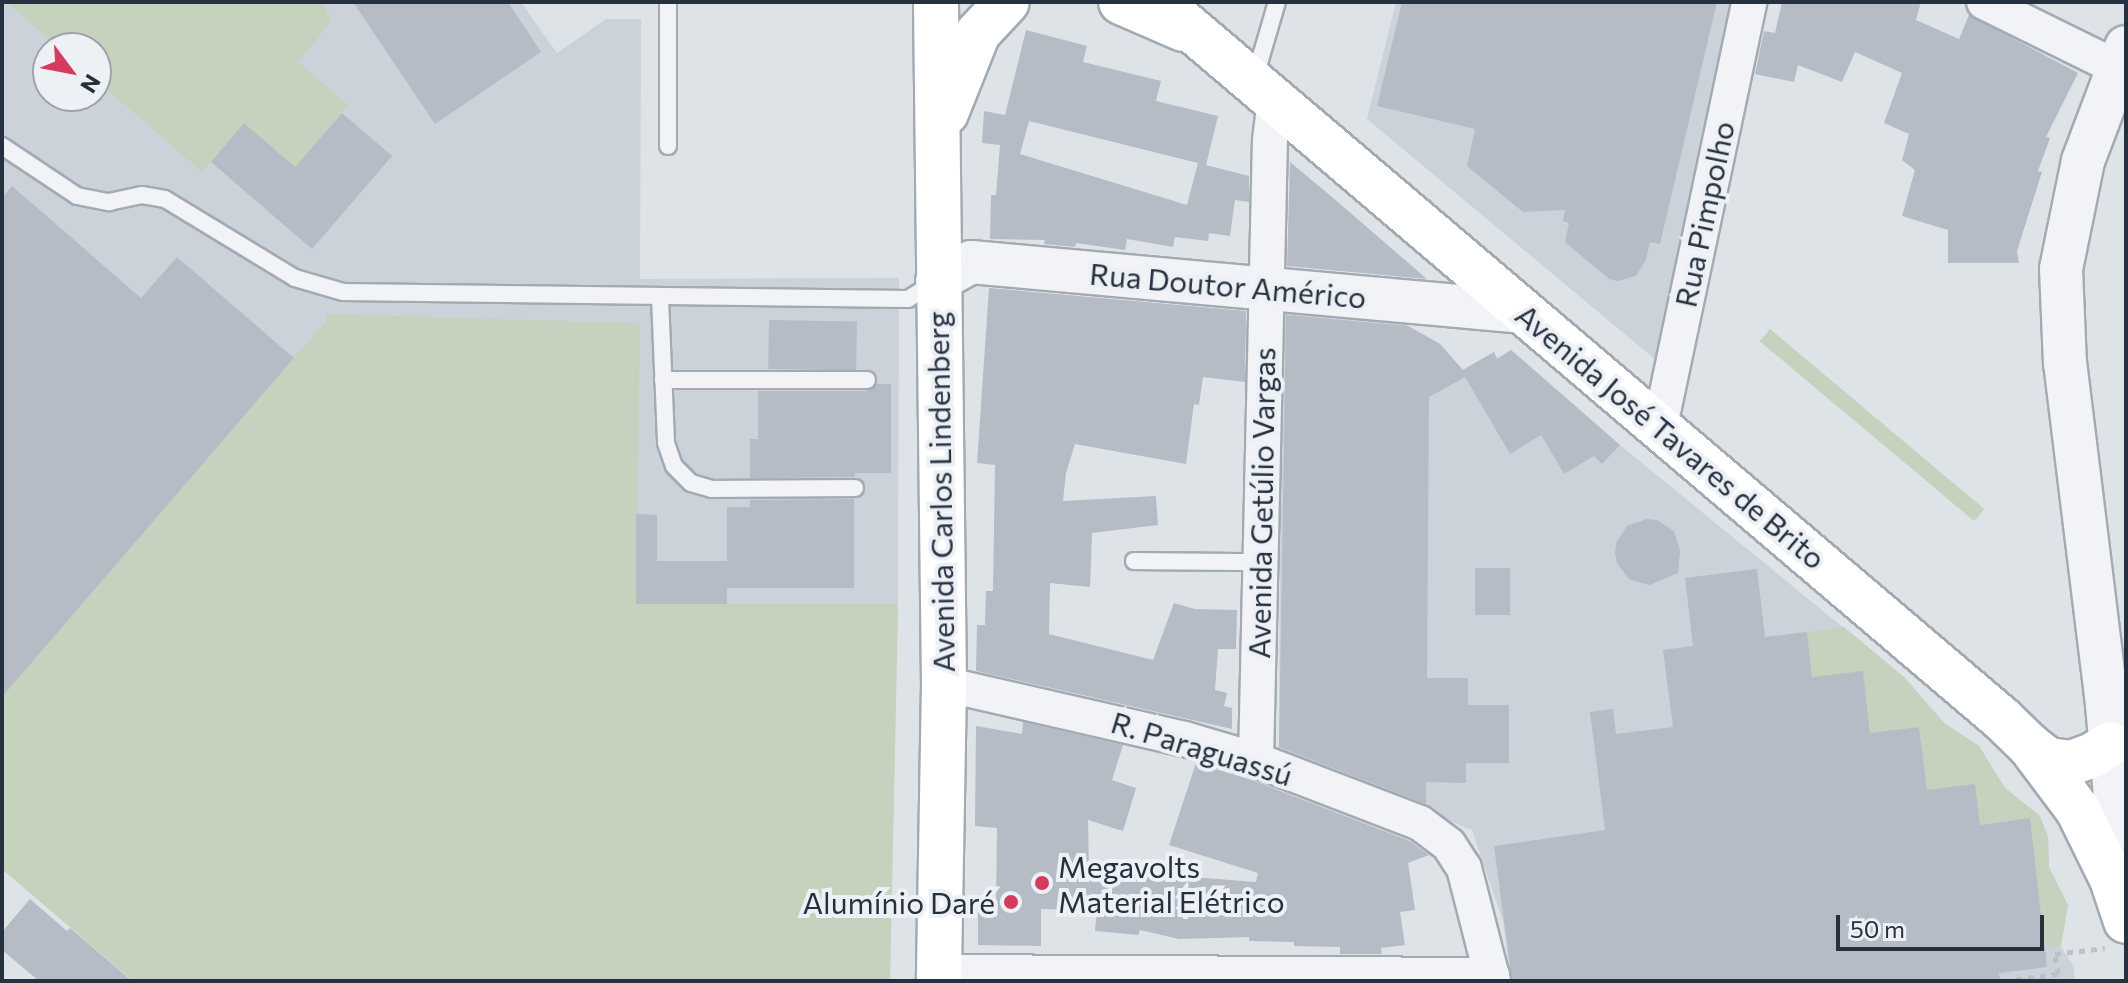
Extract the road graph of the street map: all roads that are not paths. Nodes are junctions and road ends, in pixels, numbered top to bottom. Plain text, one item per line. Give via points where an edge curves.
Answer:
1 (668, 2) edge
2 (936, 2) edge
3 (1007, 2) edge
4 (1121, 2) edge
5 (1277, 2) edge
6 (1749, 2) edge
7 (1984, 2) edge
8 (1179, 15) edge
9 (2121, 57) edge
10 (1264, 92) junction
11 (938, 134) junction
12 (2, 146) edge
13 (668, 146) dead end
14 (937, 281) junction
15 (1266, 289) junction
16 (660, 298) junction
17 (1524, 312) junction
18 (663, 380) junction
19 (867, 380) dead end
20 (1660, 426) junction
21 (855, 488) dead end
22 (1134, 561) dead end
23 (1260, 562) junction
24 (944, 684) junction
25 (2110, 744) junction
26 (2030, 746) junction
27 (1256, 760) junction
28 (2121, 928) edge
29 (1261, 976) edge
30 (939, 977) edge
31 (1493, 978) edge

1 - 13 lane
2 - 11 main road, Avenida Carlos Lindenberg
3 - 11 main road via 978,33
4 - 8 main road, Avenida José Tavares de Brito
5 - 10 lane
6 - 20 street, Rua Pimpolho
7 - 9 street
8 - 10 main road, Avenida José Tavares de Brito
9 - 25 street via 2083,161 2061,269 2065,364
10 - 15 street, Avenida Getúlio Vargas via 1270,140
10 - 17 main road, Avenida José Tavares de Brito
11 - 14 main road, Avenida Carlos Lindenberg
12 - 16 lane via 77,196 99,202 142,195 165,199 295,278 343,292
14 - 15 street, Rua Doutor Américo via 971,262
14 - 16 lane via 908,299
14 - 24 main road, Avenida Carlos Lindenberg
15 - 17 street, Rua Doutor Américo
15 - 23 street, Avenida Getúlio Vargas
16 - 18 lane
17 - 20 main road, Avenida José Tavares de Brito
18 - 19 lane
18 - 21 lane via 666,443 674,466 691,483 712,489
20 - 26 main road, Avenida José Tavares de Brito
22 - 23 lane
23 - 27 street, Avenida Getúlio Vargas
24 - 27 street, R. Paraguassú via 1113,720
24 - 30 main road, Avenida Carlos Lindenberg
25 - 26 main road via 2071,763 2048,760
25 - 28 street
26 - 28 main road, Avenida José Tavares de Brito via 2078,810 2112,879
27 - 31 street, R. Paraguassú via 1420,823 1449,845 1464,868
29 - 30 street
29 - 31 street

